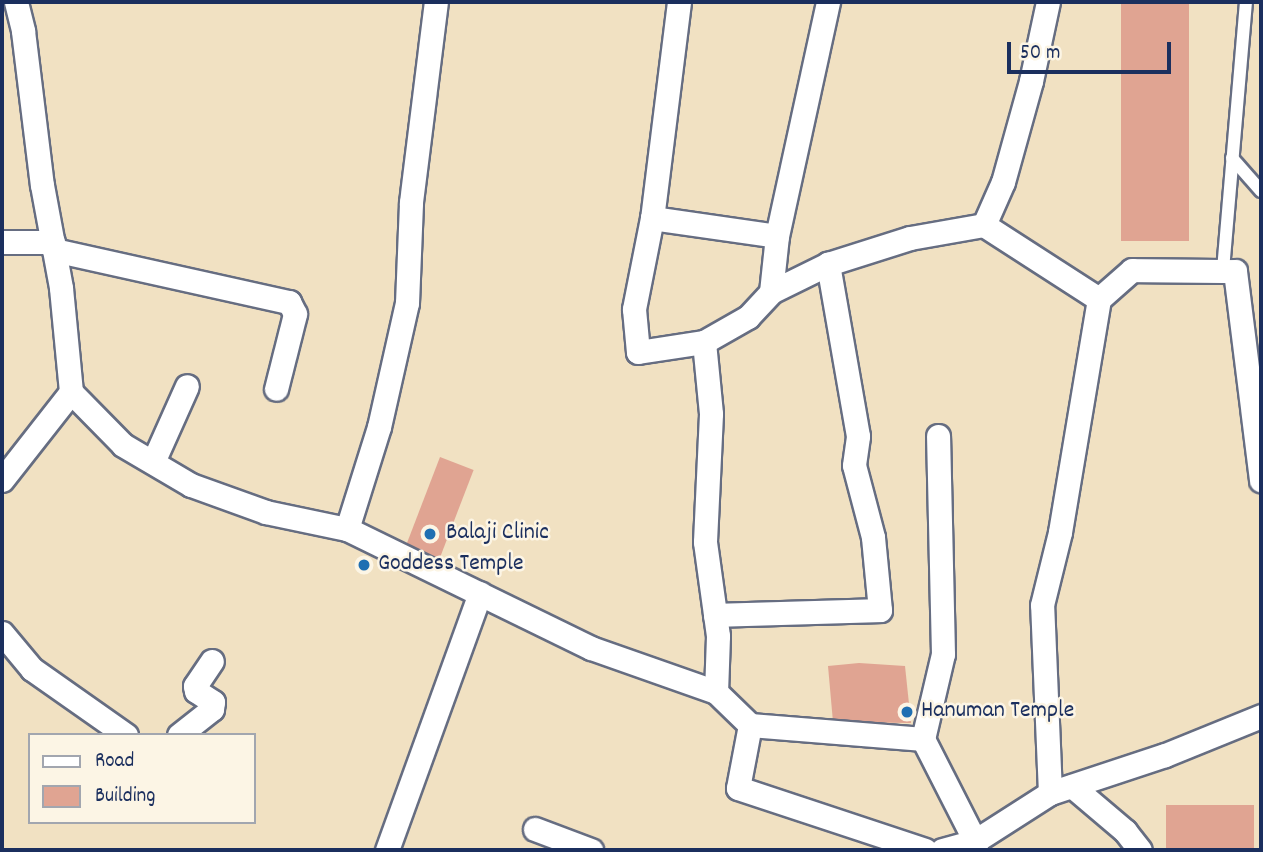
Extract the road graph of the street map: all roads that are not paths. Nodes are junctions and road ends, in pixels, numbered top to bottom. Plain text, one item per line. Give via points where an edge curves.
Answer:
1 (16, 2) edge
2 (436, 2) edge
3 (679, 2) edge
4 (828, 2) edge
5 (1048, 2) edge
6 (1247, 2) edge
7 (1232, 158) junction
8 (1261, 191) edge
9 (652, 218) junction
10 (984, 225) junction
11 (777, 236) junction
12 (2, 242) edge
13 (53, 246) junction
14 (828, 264) junction
15 (1223, 270) junction
16 (771, 292) junction
17 (1099, 299) junction
18 (704, 342) junction
19 (187, 386) dead end
20 (276, 389) dead end
21 (71, 392) junction
22 (1257, 414) edge
23 (938, 436) dead end
24 (153, 462) junction
25 (2, 480) edge
26 (1261, 480) edge
27 (347, 529) junction
28 (480, 593) junction
29 (715, 615) junction
30 (2, 633) edge
31 (212, 661) dead end
32 (716, 692) junction
33 (1261, 716) edge
34 (750, 726) junction
35 (123, 733) edge
36 (182, 733) edge
37 (923, 739) junction
38 (1061, 789) junction
39 (535, 828) dead end
40 (975, 846) edge
41 (387, 850) edge
42 (591, 850) edge
43 (925, 850) edge
44 (943, 850) edge
45 (1140, 850) edge

1 - 13 street
2 - 27 street via 411,202 407,303 379,427
3 - 9 street
4 - 11 street
5 - 10 street via 1006,170
6 - 7 lane
7 - 8 lane
7 - 15 lane
9 - 11 street
9 - 18 street via 634,309 638,352
10 - 14 street via 910,238
10 - 17 street
11 - 16 street
12 - 13 street
13 - 20 street via 289,302 295,314
13 - 21 street
14 - 16 street
14 - 29 street via 858,436 854,466 873,537 880,610
15 - 17 street via 1132,270
15 - 22 street via 1235,271
16 - 18 street via 748,317
17 - 38 street via 1060,532 1042,605
18 - 29 street via 711,414 705,542
19 - 24 street
21 - 24 street via 123,445
21 - 25 street
22 - 26 street
23 - 37 street via 943,653
24 - 27 street via 191,485 265,512
27 - 28 street
28 - 32 street via 592,648
28 - 41 street
29 - 32 street
30 - 35 street via 32,669
31 - 36 street via 195,686 213,702 212,709
32 - 34 street
33 - 38 street via 1165,755
34 - 37 street
34 - 43 street via 738,788
37 - 40 street
38 - 40 street
38 - 45 street via 1125,831
39 - 42 street
40 - 44 street

